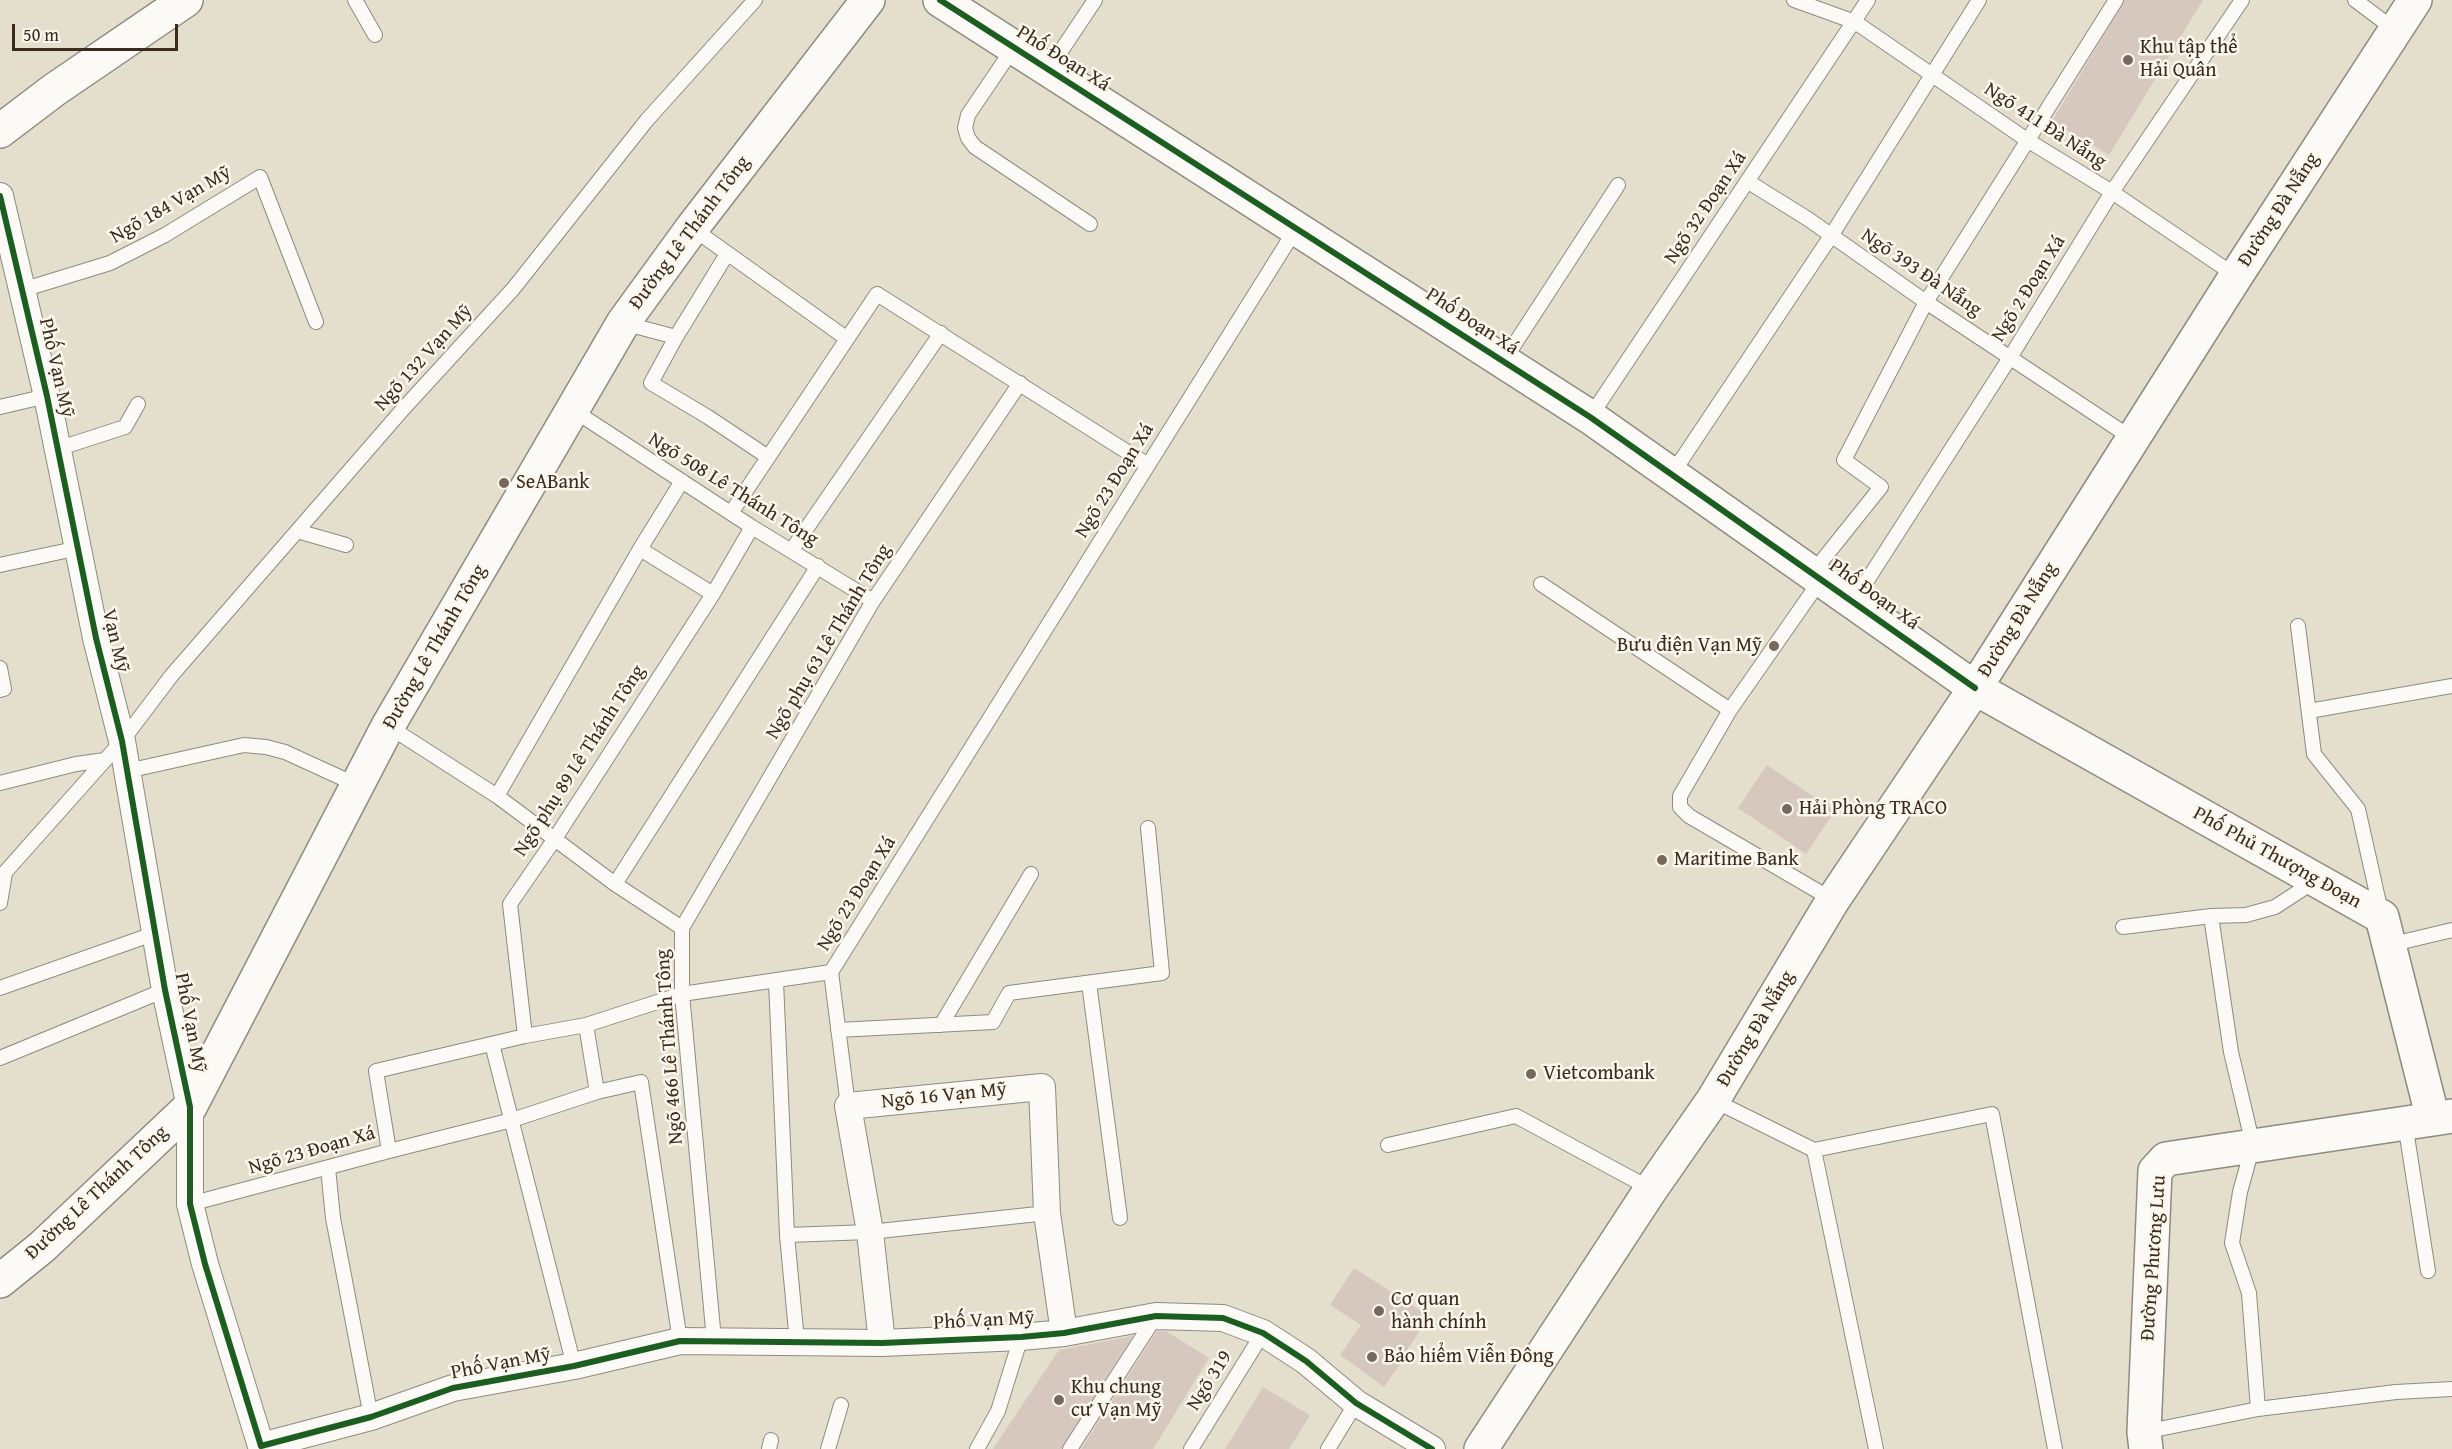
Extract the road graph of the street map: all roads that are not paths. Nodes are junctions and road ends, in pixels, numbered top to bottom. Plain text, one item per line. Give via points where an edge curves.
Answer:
1 (186, 0) edge
2 (355, 0) edge
3 (755, 0) edge
4 (868, 0) edge
5 (940, 0) edge
6 (1095, 0) edge
7 (1794, 0) edge
8 (1868, 0) edge
9 (1979, 0) edge
10 (2116, 0) edge
11 (2242, 0) edge
12 (2355, 0) edge
13 (2415, 0) edge
14 (1855, 22) junction
15 (2395, 30) junction
16 (375, 35) dead end
17 (1014, 47) junction
18 (1049, 69) junction
19 (1933, 74) junction
20 (0, 131) edge
21 (2027, 140) junction
22 (1747, 181) junction
23 (1618, 185) dead end
24 (2112, 192) junction
25 (0, 196) edge
26 (1090, 224) dead end
27 (1296, 227) junction
28 (692, 228) junction
29 (4, 229) edge
30 (1831, 236) junction
31 (727, 254) junction
32 (2236, 276) junction
33 (22, 291) junction
34 (1926, 302) junction
35 (316, 322) dead end
36 (623, 323) junction
37 (940, 333) junction
38 (676, 337) junction
39 (846, 338) junction
40 (2011, 356) junction
41 (1503, 362) junction
42 (1020, 383) junction
43 (46, 396) junction
44 (138, 404) dead end
45 (0, 407) edge
46 (573, 410) junction
47 (1590, 417) junction
48 (2133, 439) junction
49 (57, 449) junction
50 (768, 457) junction
51 (1148, 465) junction
52 (1672, 474) junction
53 (682, 481) junction
54 (731, 513) junction
55 (753, 527) junction
56 (297, 531) junction
57 (346, 545) dead end
58 (79, 548) junction
59 (640, 549) junction
60 (791, 551) junction
61 (0, 565) edge
62 (818, 566) junction
63 (1817, 575) junction
64 (1541, 584) dead end
65 (713, 594) junction
66 (873, 601) junction
67 (1854, 601) junction
68 (2298, 626) dead end
69 (0, 668) edge
70 (2452, 686) edge
71 (1975, 688) junction
72 (0, 690) edge
73 (1730, 710) junction
74 (2309, 711) junction
75 (388, 726) junction
76 (122, 741) junction
77 (116, 766) junction
78 (0, 783) edge
79 (357, 785) junction
80 (497, 796) junction
81 (1148, 828) dead end
82 (554, 840) junction
83 (1031, 874) dead end
84 (2, 875) edge
85 (2317, 880) junction
86 (615, 884) junction
87 (1833, 900) junction
88 (0, 903) edge
89 (2211, 916) junction
90 (2123, 927) dead end
91 (682, 928) junction
92 (2452, 930) edge
93 (2385, 931) junction
94 (156, 933) junction
95 (831, 972) junction
96 (776, 981) junction
97 (1089, 983) junction
98 (0, 988) edge
99 (165, 990) junction
100 (682, 994) junction
101 (586, 1025) junction
102 (941, 1025) junction
103 (838, 1030) junction
104 (525, 1036) junction
105 (492, 1044) junction
106 (0, 1058) edge
107 (597, 1092) junction
108 (1713, 1100) junction
109 (848, 1106) junction
110 (190, 1107) junction
111 (2430, 1119) edge
112 (512, 1120) junction
113 (1388, 1145) dead end
114 (2253, 1145) junction
115 (389, 1150) junction
116 (1814, 1150) junction
117 (328, 1168) junction
118 (1651, 1189) junction
119 (190, 1204) junction
120 (1047, 1213) junction
121 (1120, 1218) dead end
122 (870, 1232) junction
123 (787, 1235) junction
124 (2428, 1271) dead end
125 (0, 1281) edge
126 (1156, 1316) junction
127 (1064, 1333) junction
128 (1263, 1333) junction
129 (1021, 1337) junction
130 (714, 1340) junction
131 (680, 1341) junction
132 (797, 1342) junction
133 (882, 1343) junction
134 (574, 1366) junction
135 (2452, 1389) edge
136 (1356, 1403) junction
137 (841, 1405) dead end
138 (2258, 1409) junction
139 (371, 1417) junction
140 (2145, 1440) edge
141 (828, 1449) edge
142 (977, 1449) edge
143 (1070, 1449) edge
144 (1191, 1449) edge
145 (1328, 1449) edge
146 (1432, 1449) edge
147 (1481, 1449) edge
148 (1876, 1449) edge
149 (2055, 1449) edge

1 - 20 main road
2 - 16 lane
3 - 56 lane, Ngõ 132 Vạn Mỹ via 647,120 513,289
4 - 28 main road, Đường Lê Thánh Tông
5 - 17 main road, Phố Đoạn Xá
6 - 18 lane
7 - 14 lane, Ngõ 411 Đà Nẵng
8 - 14 lane
9 - 19 lane
10 - 21 lane
11 - 24 lane, Ngõ 2 Đoạn Xá
12 - 15 lane
13 - 15 main road, Đường Đà Nẵng
14 - 19 lane, Ngõ 411 Đà Nẵng
14 - 22 lane, Ngõ 32 Đoạn Xá
15 - 32 main road, Đường Đà Nẵng
17 - 18 main road, Phố Đoạn Xá
17 - 26 lane via 968,115 968,138 975,147
18 - 27 main road, Phố Đoạn Xá
19 - 21 lane, Ngõ 411 Đà Nẵng
19 - 30 lane
21 - 24 lane, Ngõ 411 Đà Nẵng
21 - 34 lane
22 - 30 lane, Ngõ 393 Đà Nẵng
22 - 47 lane, Ngõ 32 Đoạn Xá
23 - 41 lane
24 - 32 lane, Ngõ 411 Đà Nẵng
24 - 40 lane, Ngõ 2 Đoạn Xá
25 - 29 street, Phố Vạn Mỹ
27 - 41 main road, Phố Đoạn Xá
27 - 51 lane, Ngõ 23 Đoạn Xá
28 - 31 lane
28 - 36 main road, Đường Lê Thánh Tông
29 - 33 street, Phố Vạn Mỹ
30 - 34 lane, Ngõ 393 Đà Nẵng
30 - 52 lane
31 - 38 lane
31 - 39 lane
32 - 48 main road, Đường Đà Nẵng
33 - 35 lane, Ngõ 184 Vạn Mỹ via 110,263 165,235 260,177
33 - 43 street, Phố Vạn Mỹ
34 - 40 lane, Ngõ 393 Đà Nẵng
34 - 63 lane via 1844,460 1881,487
36 - 38 lane
36 - 46 main road, Đường Lê Thánh Tông
37 - 39 lane via 877,294
37 - 42 lane
37 - 60 lane
38 - 50 lane via 651,383
39 - 50 lane
40 - 48 lane, Ngõ 393 Đà Nẵng
40 - 67 lane, Ngõ 2 Đoạn Xá
41 - 47 main road, Phố Đoạn Xá
42 - 51 lane
42 - 66 lane, Ngõ phụ 63 Lê Thánh Tông
43 - 45 lane
43 - 49 street, Phố Vạn Mỹ
44 - 49 lane via 125,427
46 - 53 lane, Ngõ 508 Lê Thánh Tông
46 - 75 main road, Đường Lê Thánh Tông
47 - 52 main road, Phố Đoạn Xá
48 - 71 main road, Đường Đà Nẵng
49 - 58 street, Phố Vạn Mỹ
50 - 54 lane
51 - 95 lane, Ngõ 23 Đoạn Xá
52 - 63 main road, Phố Đoạn Xá
53 - 54 lane, Ngõ 508 Lê Thánh Tông
53 - 59 lane
54 - 55 lane, Ngõ 508 Lê Thánh Tông
55 - 60 lane, Ngõ 508 Lê Thánh Tông
55 - 65 lane, Ngõ phụ 89 Lê Thánh Tông
56 - 57 lane
56 - 76 lane, Ngõ 132 Vạn Mỹ via 172,675
58 - 61 lane
58 - 76 street, Vạn Mỹ
59 - 65 lane
59 - 80 lane
60 - 62 lane, Ngõ 508 Lê Thánh Tông
62 - 66 lane, Ngõ 508 Lê Thánh Tông
62 - 86 lane
63 - 67 main road, Phố Đoạn Xá
63 - 73 lane
64 - 73 lane
65 - 82 lane, Ngõ phụ 89 Lê Thánh Tông
66 - 91 lane, Ngõ phụ 63 Lê Thánh Tông
67 - 71 main road, Phố Đoạn Xá
68 - 74 lane
69 - 72 lane via 4,689
70 - 74 lane
71 - 85 main road, Phố Phủ Thượng Đoạn
71 - 87 main road, Đường Đà Nẵng
73 - 87 lane via 1680,796 1680,807 1689,816
74 - 93 lane via 2314,754 2358,809
75 - 79 main road, Đường Lê Thánh Tông
75 - 80 lane, Ngõ 466 Lê Thánh Tông
76 - 77 street, Phố Vạn Mỹ
77 - 78 lane via 76,764
77 - 79 lane via 244,745 285,752
77 - 84 lane
77 - 94 street, Phố Vạn Mỹ
79 - 110 main road, Đường Lê Thánh Tông
80 - 82 lane, Ngõ 466 Lê Thánh Tông
81 - 97 lane via 1162,973
82 - 86 lane, Ngõ 466 Lê Thánh Tông
82 - 104 lane, Ngõ phụ 89 Lê Thánh Tông via 510,904
83 - 102 lane
84 - 88 lane
85 - 89 lane via 2275,907 2246,915
85 - 93 main road, Phố Phủ Thượng Đoạn
86 - 91 lane, Ngõ 466 Lê Thánh Tông
87 - 108 main road, Đường Đà Nẵng
89 - 90 lane
89 - 114 lane via 2231,1052
91 - 100 lane, Ngõ 466 Lê Thánh Tông
92 - 93 lane
93 - 111 main road
94 - 98 lane
94 - 99 street, Phố Vạn Mỹ
95 - 96 lane, Ngõ 23 Đoạn Xá
95 - 103 lane
96 - 100 lane, Ngõ 23 Đoạn Xá
96 - 123 lane
97 - 102 lane via 1009,993 993,1022
97 - 121 lane
99 - 106 lane
99 - 110 street, Phố Vạn Mỹ
100 - 101 lane, Ngõ 23 Đoạn Xá
100 - 130 lane, Ngõ 466 Lê Thánh Tông
101 - 104 lane, Ngõ 23 Đoạn Xá
101 - 107 lane
102 - 103 lane
103 - 109 lane
104 - 105 lane, Ngõ 23 Đoạn Xá
105 - 112 lane
105 - 115 lane, Ngõ 23 Đoạn Xá via 376,1071
107 - 112 lane
107 - 131 lane via 641,1082
108 - 116 lane
108 - 118 main road, Đường Đà Nẵng
109 - 120 street, Ngõ 16 Vạn Mỹ via 1042,1087
109 - 122 street
110 - 119 street, Phố Vạn Mỹ
110 - 125 main road, Đường Lê Thánh Tông via 42,1247
111 - 114 main road, Đường Phương Lưu
111 - 124 lane
112 - 115 lane
112 - 134 lane
113 - 118 lane via 1516,1116
114 - 138 lane via 2232,1243 2249,1293
114 - 140 main road, Đường Phương Lưu via 2166,1159 2155,1171
115 - 117 lane, Ngõ 23 Đoạn Xá
116 - 148 lane
116 - 149 lane via 1992,1114
117 - 119 lane, Ngõ 23 Đoạn Xá
117 - 139 lane via 333,1218
118 - 147 main road, Đường Đà Nẵng
119 - 139 street, Phố Vạn Mỹ via 261,1446
120 - 122 lane
120 - 127 street, Ngõ 16 Vạn Mỹ
122 - 123 lane
122 - 133 street
123 - 132 lane
126 - 127 street, Phố Vạn Mỹ
126 - 128 street, Phố Vạn Mỹ via 1223,1318
126 - 143 lane
127 - 129 street, Phố Vạn Mỹ
128 - 136 street, Phố Vạn Mỹ via 1306,1361
128 - 144 lane, Ngõ 319
129 - 133 street, Phố Vạn Mỹ
129 - 142 lane via 998,1411
130 - 131 street, Phố Vạn Mỹ
130 - 132 street, Phố Vạn Mỹ
131 - 134 street, Phố Vạn Mỹ
132 - 133 street, Phố Vạn Mỹ
134 - 139 street, Phố Vạn Mỹ via 453,1388
135 - 138 lane
136 - 145 lane
136 - 146 street, Phố Vạn Mỹ
137 - 141 lane
138 - 140 lane

